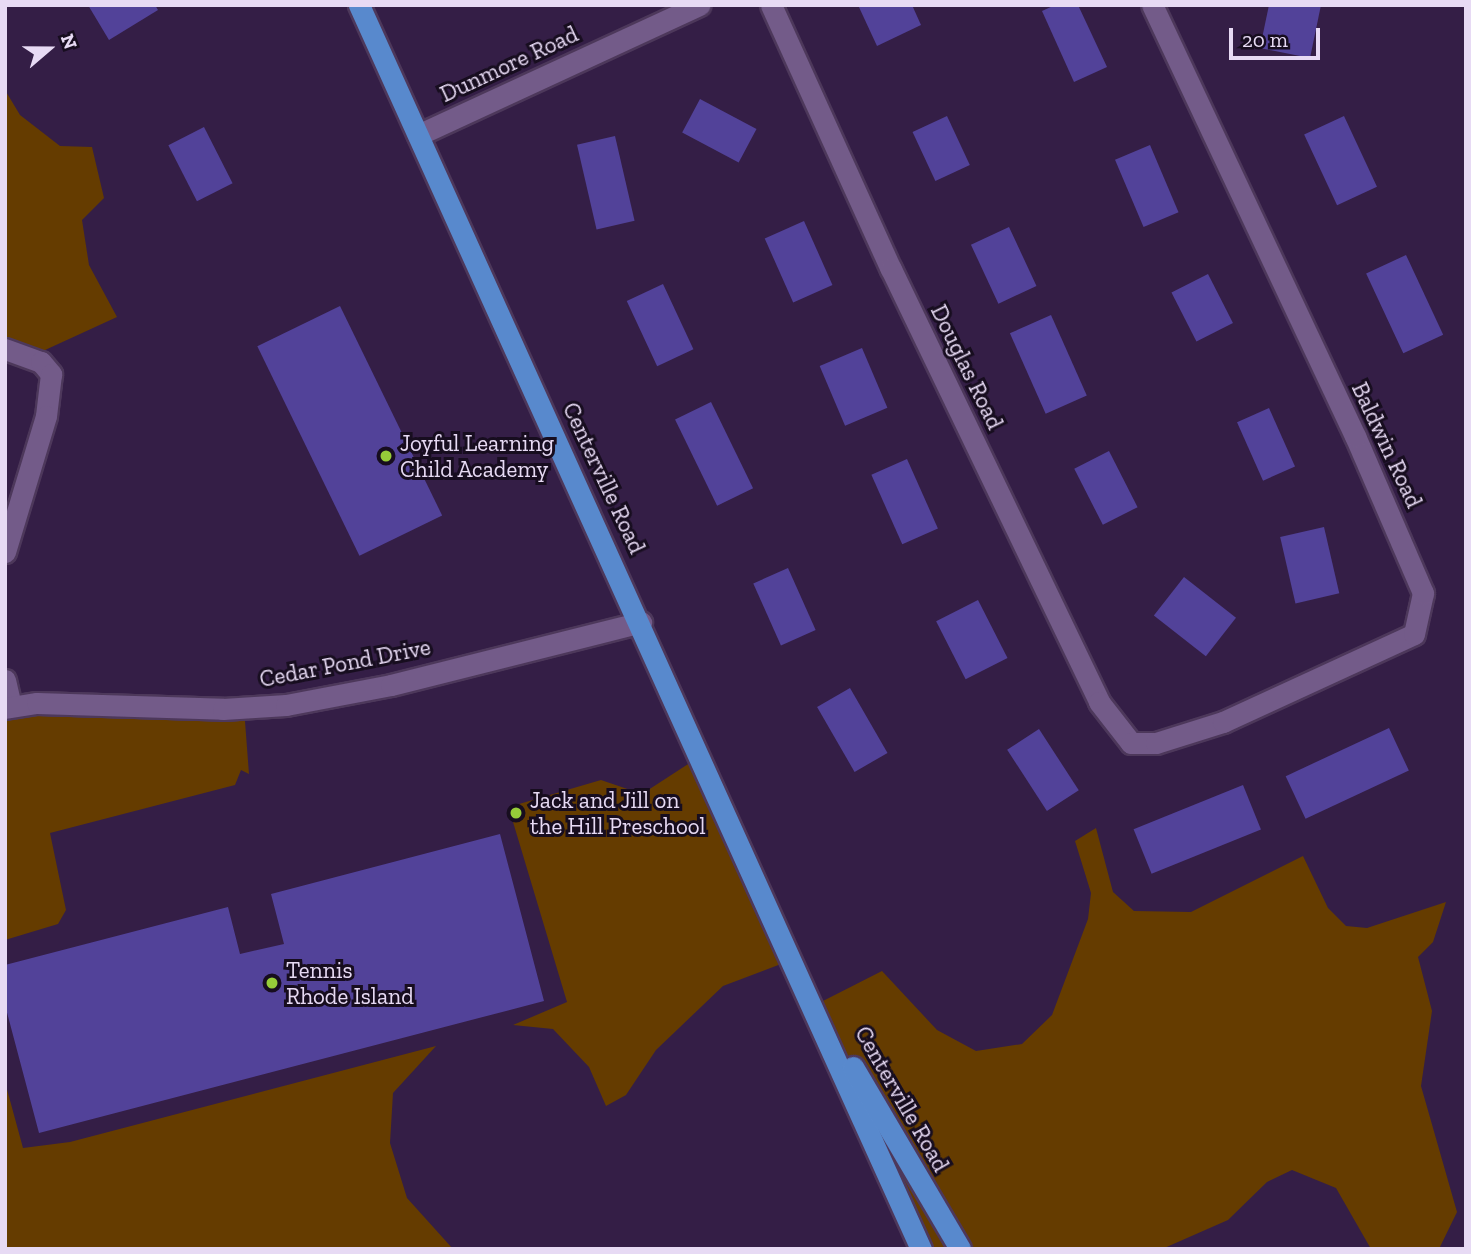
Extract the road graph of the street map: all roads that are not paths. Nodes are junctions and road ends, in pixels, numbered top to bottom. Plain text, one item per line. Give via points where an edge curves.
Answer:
1 (359, 5) edge
2 (699, 5) edge
3 (771, 5) edge
4 (1152, 5) edge
5 (418, 135) junction
6 (5, 349) edge
7 (5, 552) edge
8 (641, 621) junction
9 (5, 681) edge
10 (8, 707) edge
11 (1131, 743) joint
12 (800, 974) junction
13 (921, 1249) edge
14 (960, 1249) edge

1 - 5 main road, Centerville Road
2 - 5 street, Dunmore Road
3 - 11 street, Douglas Road via 891,269 1100,702
4 - 11 street, Baldwin Road via 1404,544 1419,581 1422,606 1414,634 1223,722 1169,741
5 - 8 main road, Centerville Road
6 - 7 street via 41,362 51,374 46,416
8 - 10 street, Cedar Pond Drive via 391,685 286,705 223,709 37,703
8 - 12 main road, Centerville Road
9 - 10 street, Cedar Pond Drive
12 - 13 main road, Centerville Road
12 - 14 main road, Centerville Road

